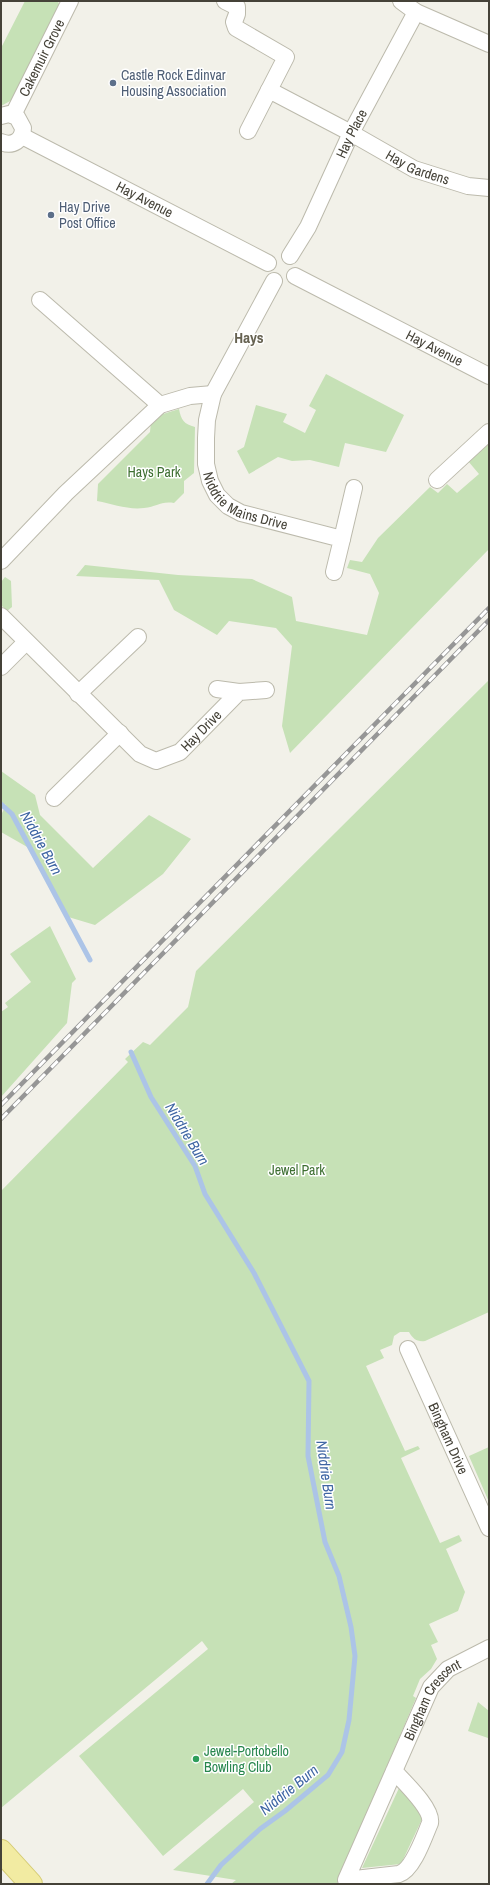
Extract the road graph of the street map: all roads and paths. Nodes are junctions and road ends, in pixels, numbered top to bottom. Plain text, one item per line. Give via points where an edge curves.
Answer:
1 (70, 1) edge
2 (225, 1) edge
3 (401, 1) edge
4 (416, 12) junction
5 (489, 44) edge
6 (269, 90) junction
7 (7, 116) edge
8 (248, 131) dead end
9 (351, 133) junction
10 (22, 136) junction
11 (1, 142) edge
12 (489, 188) edge
13 (290, 256) junction
14 (268, 263) junction
15 (295, 276) junction
16 (274, 281) junction
17 (40, 300) dead end
18 (489, 376) edge
19 (213, 394) junction
20 (160, 405) junction
21 (489, 432) edge
22 (437, 480) dead end
23 (354, 488) dead end
24 (342, 538) junction
25 (1, 562) edge
26 (334, 572) dead end
27 (1, 616) edge
28 (138, 637) dead end
29 (26, 642) junction
30 (1, 667) edge
31 (217, 689) dead end
32 (266, 690) dead end
33 (240, 692) junction
34 (78, 694) junction
35 (120, 733) junction
36 (54, 798) dead end
37 (408, 1349) dead end
38 (489, 1528) edge
39 (489, 1648) edge
40 (394, 1771) junction
41 (1, 1851) edge
42 (31, 1884) edge

1 - 7 street, Cakemuir Grove
2 - 6 street via 237,7 234,22 236,28 286,57
3 - 4 street
4 - 5 street
4 - 9 street, Hay Place
6 - 8 street
6 - 9 street, Hay Gardens
7 - 10 street via 22,124
9 - 12 street, Hay Gardens via 414,169 468,186
9 - 13 street, Hay Place via 308,227
10 - 11 street via 11,144
10 - 14 street, Hay Avenue
13 - 14 street via 277,254
13 - 15 street via 295,263
14 - 16 street via 268,273
15 - 16 street via 285,283
15 - 18 street, Hay Avenue
16 - 19 street, Niddrie Mains Drive
17 - 20 street
19 - 20 street via 190,396
19 - 24 street, Niddrie Mains Drive via 208,420 206,455 210,481 217,495 228,506 241,513
20 - 25 street via 66,493
21 - 22 street
23 - 24 street
24 - 26 street
27 - 29 street, Hay Drive
28 - 34 street
29 - 30 street
29 - 34 street, Hay Drive
31 - 33 street, Hay Drive
32 - 33 street, Hay Drive
33 - 35 street, Hay Drive via 180,752 156,761 140,754
34 - 35 street, Hay Drive
35 - 36 street
37 - 38 street, Bingham Drive
39 - 40 street, Bingham Crescent via 456,1664 436,1680
40 - 40 street, Bingham Crescent via 428,1810 430,1823 406,1872 346,1880
41 - 42 main road

